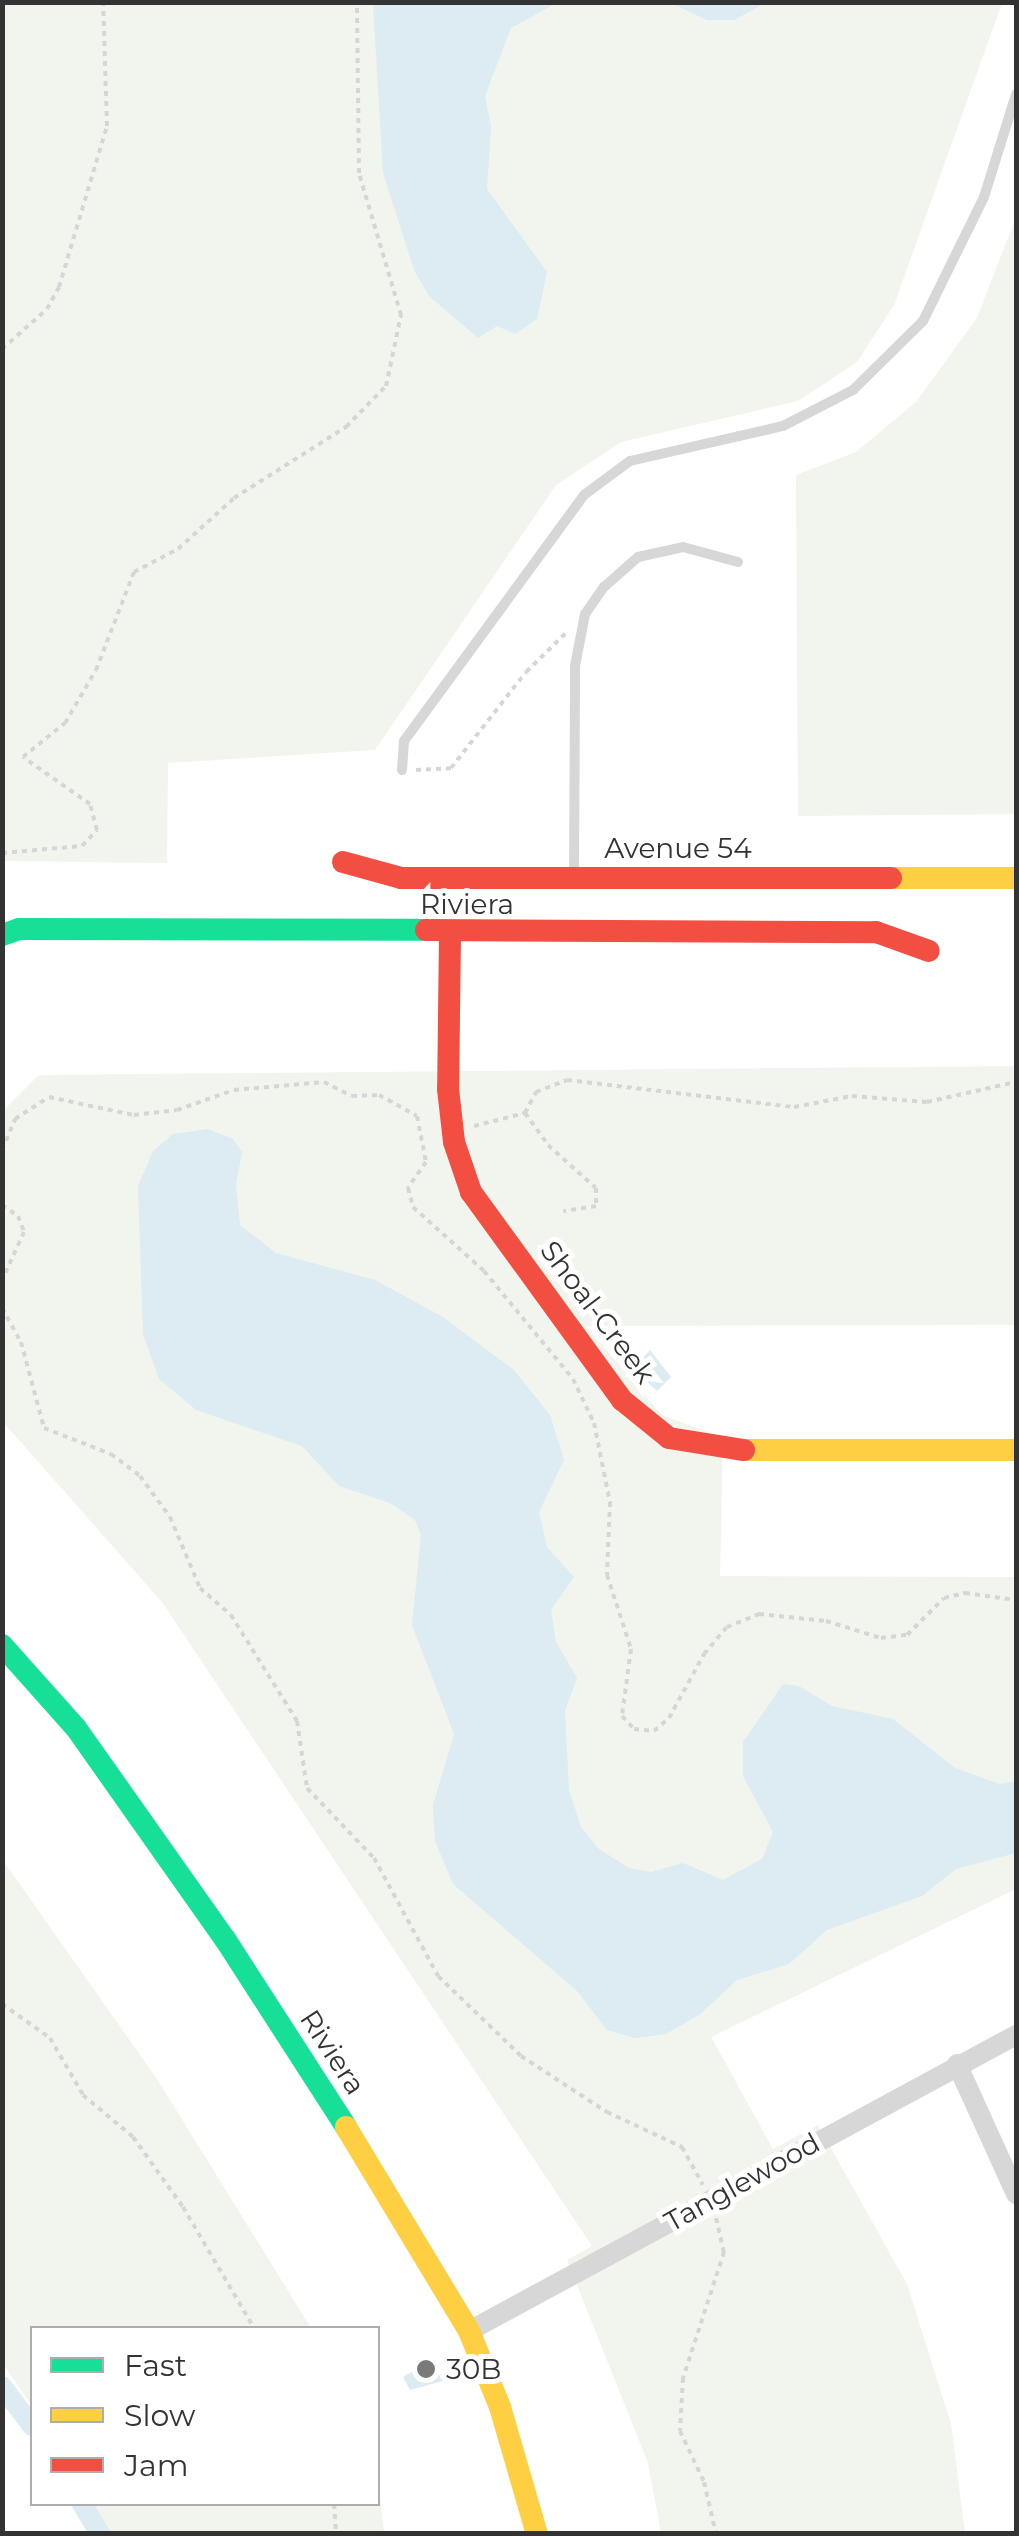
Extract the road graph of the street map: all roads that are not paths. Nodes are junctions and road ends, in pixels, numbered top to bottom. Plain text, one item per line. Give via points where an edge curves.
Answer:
1 (1016, 94) edge
2 (738, 562) dead end
3 (402, 770) road end
4 (342, 862) dead end
5 (574, 878) junction
6 (1016, 878) edge
7 (450, 934) junction
8 (2, 935) edge
9 (929, 951) dead end
10 (1016, 1450) edge
11 (2, 1646) edge
12 (1016, 2035) edge
13 (958, 2064) junction
14 (1016, 2194) edge
15 (469, 2331) junction
16 (536, 2534) edge

1 - 3 lane via 984,197 923,320 854,390 783,426 630,461 584,495 404,741
2 - 5 lane via 683,547 638,557 604,586 585,614 575,666
4 - 5 street, Avenue 54 via 401,878
5 - 6 street, Avenue 54
7 - 8 street, Riviera via 20,929
7 - 9 street, Riviera via 876,932
7 - 10 street, Shoal-Creek via 454,1142 470,1192 610,1384 669,1438 735,1450
11 - 15 street, Riviera via 76,1728 225,1939 419,2240
12 - 13 street, Tanglewood
13 - 14 street
13 - 15 street, Tanglewood
15 - 16 street, Riviera via 500,2407

